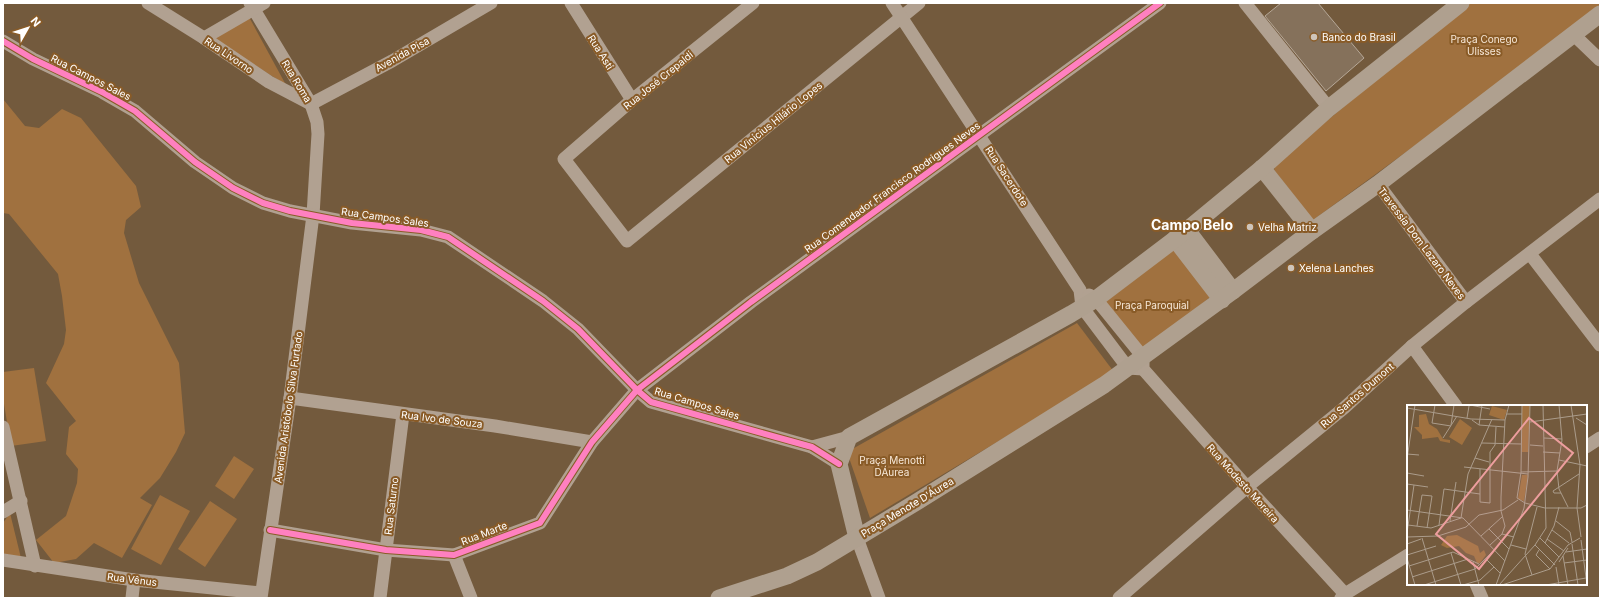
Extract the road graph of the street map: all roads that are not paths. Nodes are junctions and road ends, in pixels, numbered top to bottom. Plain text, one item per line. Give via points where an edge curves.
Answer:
1 (148, 3) edge
2 (492, 3) edge
3 (571, 3) edge
4 (753, 3) edge
5 (892, 3) edge
6 (919, 3) edge
7 (1160, 3) edge
8 (1245, 3) edge
9 (1461, 3) edge
10 (256, 5) edge
11 (1600, 14) edge
12 (902, 17) junction
13 (1574, 35) junction
14 (204, 38) junction
15 (3, 41) edge
16 (1600, 60) edge
17 (632, 100) junction
18 (311, 104) junction
19 (1329, 108) junction
20 (980, 136) junction
21 (564, 159) joint
22 (1267, 163) junction
23 (1378, 184) junction
24 (1600, 198) edge
25 (313, 215) junction
26 (1312, 231) junction
27 (1181, 235) junction
28 (1530, 254) junction
29 (1228, 296) junction
30 (1086, 299) junction
31 (1466, 302) junction
32 (1600, 345) edge
33 (1412, 346) junction
34 (1138, 365) junction
35 (637, 390) junction
36 (290, 398) junction
37 (1455, 405) edge
38 (403, 414) junction
39 (4, 434) edge
40 (849, 437) junction
41 (1600, 438) edge
42 (592, 442) junction
43 (1587, 446) edge
44 (812, 447) junction
45 (839, 464) junction
46 (1246, 487) junction
47 (21, 501) junction
48 (3, 512) edge
49 (270, 530) junction
50 (857, 538) junction
51 (386, 550) junction
52 (454, 556) junction
53 (1407, 556) edge
54 (3, 560) edge
55 (35, 566) junction
56 (134, 580) junction
57 (1476, 585) edge
58 (261, 595) edge
59 (1343, 596) edge
60 (132, 598) edge
61 (380, 598) edge
62 (470, 598) edge
63 (719, 598) edge
64 (879, 598) edge
65 (1119, 598) edge
66 (1482, 598) edge

1 - 14 street, Rua Livorno
2 - 18 street, Avenida Pisa
3 - 17 street, Rua Asti
4 - 17 street, Rua José Crepaldi
5 - 12 street, Rua Sacerdote
6 - 12 street, Rua Vinicius Hilário Lopes
7 - 20 street, Rua Comendador Francisco Rodrigues Neves
8 - 19 street
9 - 19 main road
10 - 14 street
10 - 18 street, Rua Roma
11 - 13 main road
12 - 20 street, Rua Sacerdote
12 - 21 street, Rua Vinicius Hilário Lopes via 627,241
13 - 16 street
13 - 23 main road
14 - 18 street, Rua Livorno via 269,82
15 - 25 street, Rua Campos Sales via 134,111 195,162 233,188 263,203
17 - 21 street, Rua José Crepaldi
18 - 25 street, Rua Roma via 318,134
19 - 22 main road
20 - 30 street, Rua Sacerdote
20 - 35 street, Rua Comendador Francisco Rodrigues Neves via 751,302
22 - 26 main road
22 - 27 main road
23 - 26 main road
23 - 31 street, Travessia Dom Lazaro Neves
24 - 28 street, Rua Santos Dumont
25 - 35 street, Rua Campos Sales via 352,223 421,230 448,237 543,301 578,329
25 - 36 street, Avenida Aristóbolo Silva Furtado
26 - 29 main road
27 - 29 main road
27 - 30 main road
28 - 31 street, Rua Santos Dumont
28 - 32 street
29 - 34 main road, Praça Menote D'Áurea
30 - 34 street
30 - 34 street
30 - 40 main road via 1071,314
31 - 33 street, Rua Santos Dumont
33 - 37 street
33 - 46 street, Rua Santos Dumont via 1344,408
34 - 46 street, Rua Modesto Moreira
34 - 50 main road, Praça Menote D'Áurea
35 - 42 street, Rua Marte
35 - 44 street, Rua Campos Sales via 650,402
36 - 38 street, Rua Ivo de Souza
36 - 49 street, Avenida Aristóbolo Silva Furtado
38 - 42 street, Rua Ivo de Souza
38 - 51 street, Rua Saturno
39 - 47 street
40 - 44 street
40 - 45 main road
41 - 43 street
42 - 52 street, Rua Marte via 540,523
44 - 45 street, Rua Campos Sales
45 - 50 main road, Praça Menote D'Áurea
46 - 59 street, Rua Modesto Moreira
46 - 65 street, Rua Santos Dumont
47 - 48 street
47 - 55 street
49 - 51 street, Rua Marte
49 - 58 street, Avenida Aristóbolo Silva Furtado
50 - 63 main road via 817,562 786,576
50 - 64 street
51 - 52 street, Rua Marte
51 - 61 street, Rua Saturno
52 - 62 street
53 - 59 street
54 - 55 street, Rua Vênus
55 - 56 street, Rua Vênus
56 - 58 street, Rua Vênus
56 - 60 street
57 - 66 street

